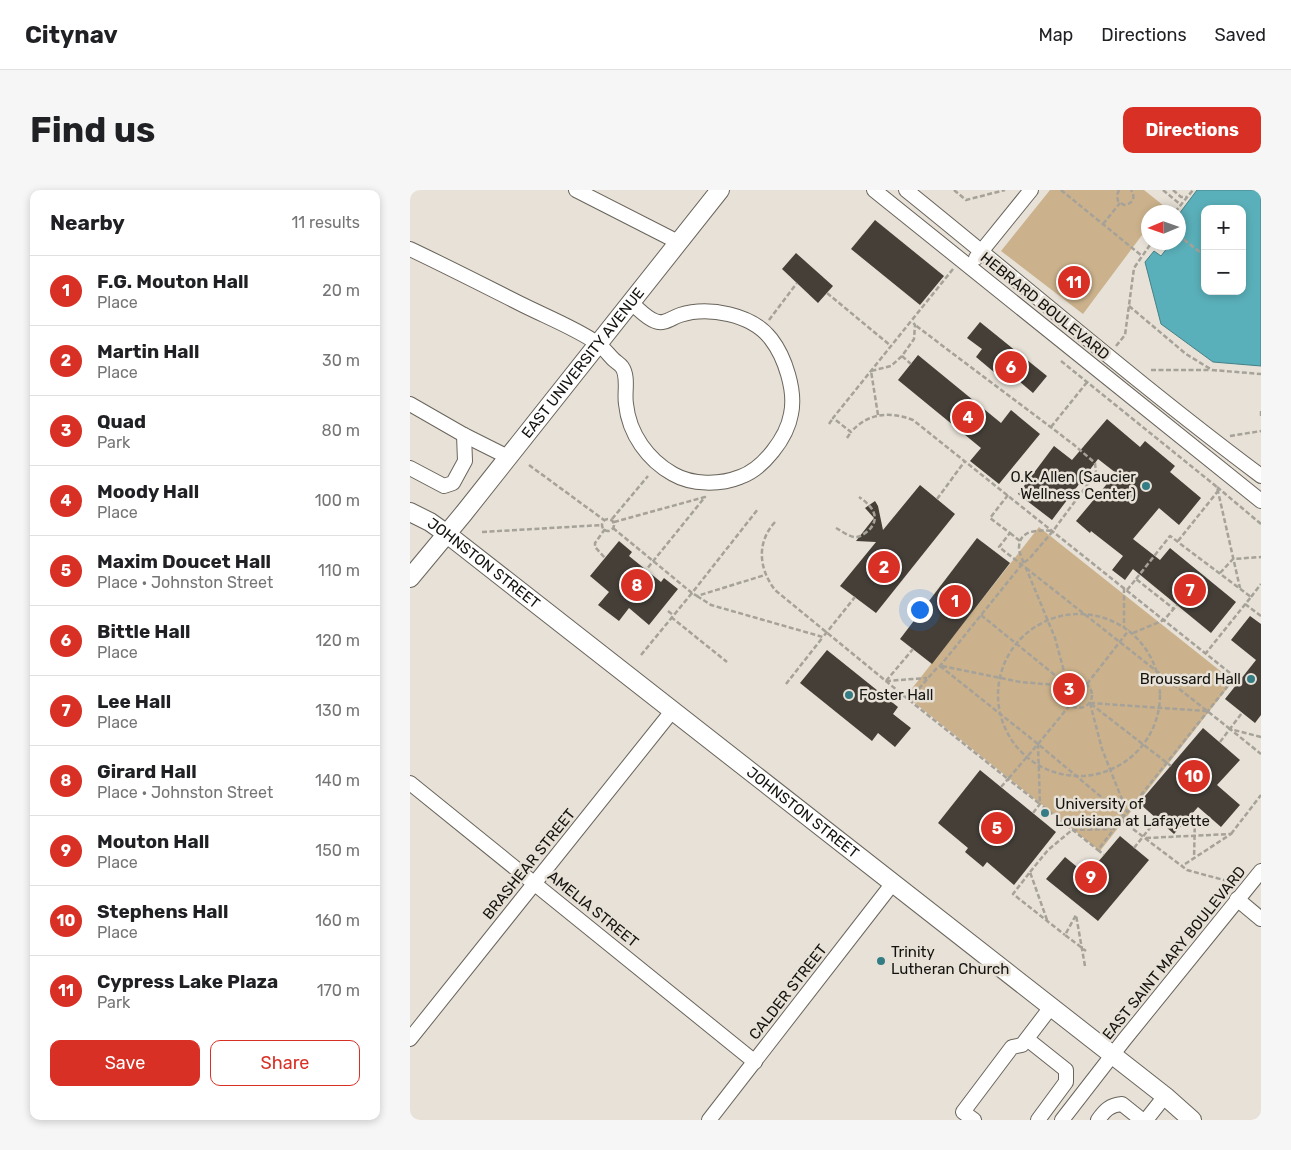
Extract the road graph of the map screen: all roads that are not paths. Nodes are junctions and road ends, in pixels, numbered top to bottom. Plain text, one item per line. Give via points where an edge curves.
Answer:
1 (576, 190) edge
2 (720, 190) edge
3 (874, 190) edge
4 (906, 190) edge
5 (1031, 190) edge
6 (678, 242) junction
7 (410, 249) edge
8 (982, 251) junction
9 (966, 263) junction
10 (631, 303) junction
11 (598, 344) junction
12 (410, 404) edge
13 (464, 435) junction
14 (1207, 436) junction
15 (1195, 448) junction
16 (508, 458) junction
17 (410, 468) edge
18 (1261, 476) edge
19 (1261, 501) edge
20 (410, 512) edge
21 (447, 534) junction
22 (410, 578) edge
23 (673, 710) junction
24 (410, 783) edge
25 (1261, 871) edge
26 (535, 883) junction
27 (893, 883) junction
28 (1237, 899) junction
29 (1261, 919) edge
30 (1052, 1007) junction
31 (410, 1039) edge
32 (1027, 1039) junction
33 (1112, 1055) junction
34 (755, 1062) junction
35 (1165, 1096) junction
36 (709, 1120) edge
37 (974, 1120) edge
38 (1038, 1120) edge
39 (1062, 1120) edge
40 (1098, 1120) edge
41 (1142, 1120) edge
42 (1146, 1120) edge
43 (1192, 1120) edge

1 - 6 street
2 - 6 main road, EAST UNIVERSITY AVENUE
3 - 9 street, HEBRARD BOULEVARD
4 - 8 street, HEBRARD BOULEVARD
5 - 8 street
6 - 10 main road, EAST UNIVERSITY AVENUE
7 - 11 street
8 - 9 street
8 - 14 street, HEBRARD BOULEVARD
9 - 15 street, HEBRARD BOULEVARD
10 - 11 main road, EAST UNIVERSITY AVENUE
10 - 11 street via 656,322 665,322 680,315 714,312 751,322 770,337 782,357 791,388 791,414 774,449 741,477 696,482 675,475 657,464 643,448 632,428 622,368
11 - 16 main road, EAST UNIVERSITY AVENUE
12 - 13 street
13 - 16 street
13 - 17 street via 465,461 453,483 444,486
14 - 15 street
14 - 18 street, HEBRARD BOULEVARD
15 - 19 street, HEBRARD BOULEVARD
16 - 21 main road, EAST UNIVERSITY AVENUE
20 - 21 main road, JOHNSTON STREET
21 - 22 main road, EAST UNIVERSITY AVENUE
21 - 23 main road, JOHNSTON STREET
23 - 26 street, BRASHEAR STREET
23 - 27 main road, JOHNSTON STREET
24 - 26 street, AMELIA STREET
25 - 28 street, EAST SAINT MARY BOULEVARD
26 - 31 street, BRASHEAR STREET
26 - 34 street, AMELIA STREET
27 - 30 main road, JOHNSTON STREET
27 - 34 street, CALDER STREET
28 - 29 street
28 - 33 street, EAST SAINT MARY BOULEVARD
30 - 32 street
30 - 33 main road, JOHNSTON STREET
32 - 37 street via 1022,1045 1012,1046 963,1112
32 - 38 street via 1066,1070 1066,1082
33 - 35 main road, JOHNSTON STREET
33 - 39 street, EAST SAINT MARY BOULEVARD
34 - 36 street, CALDER STREET
35 - 42 street
35 - 43 main road, JOHNSTON STREET
40 - 41 street via 1105,1110 1122,1104

